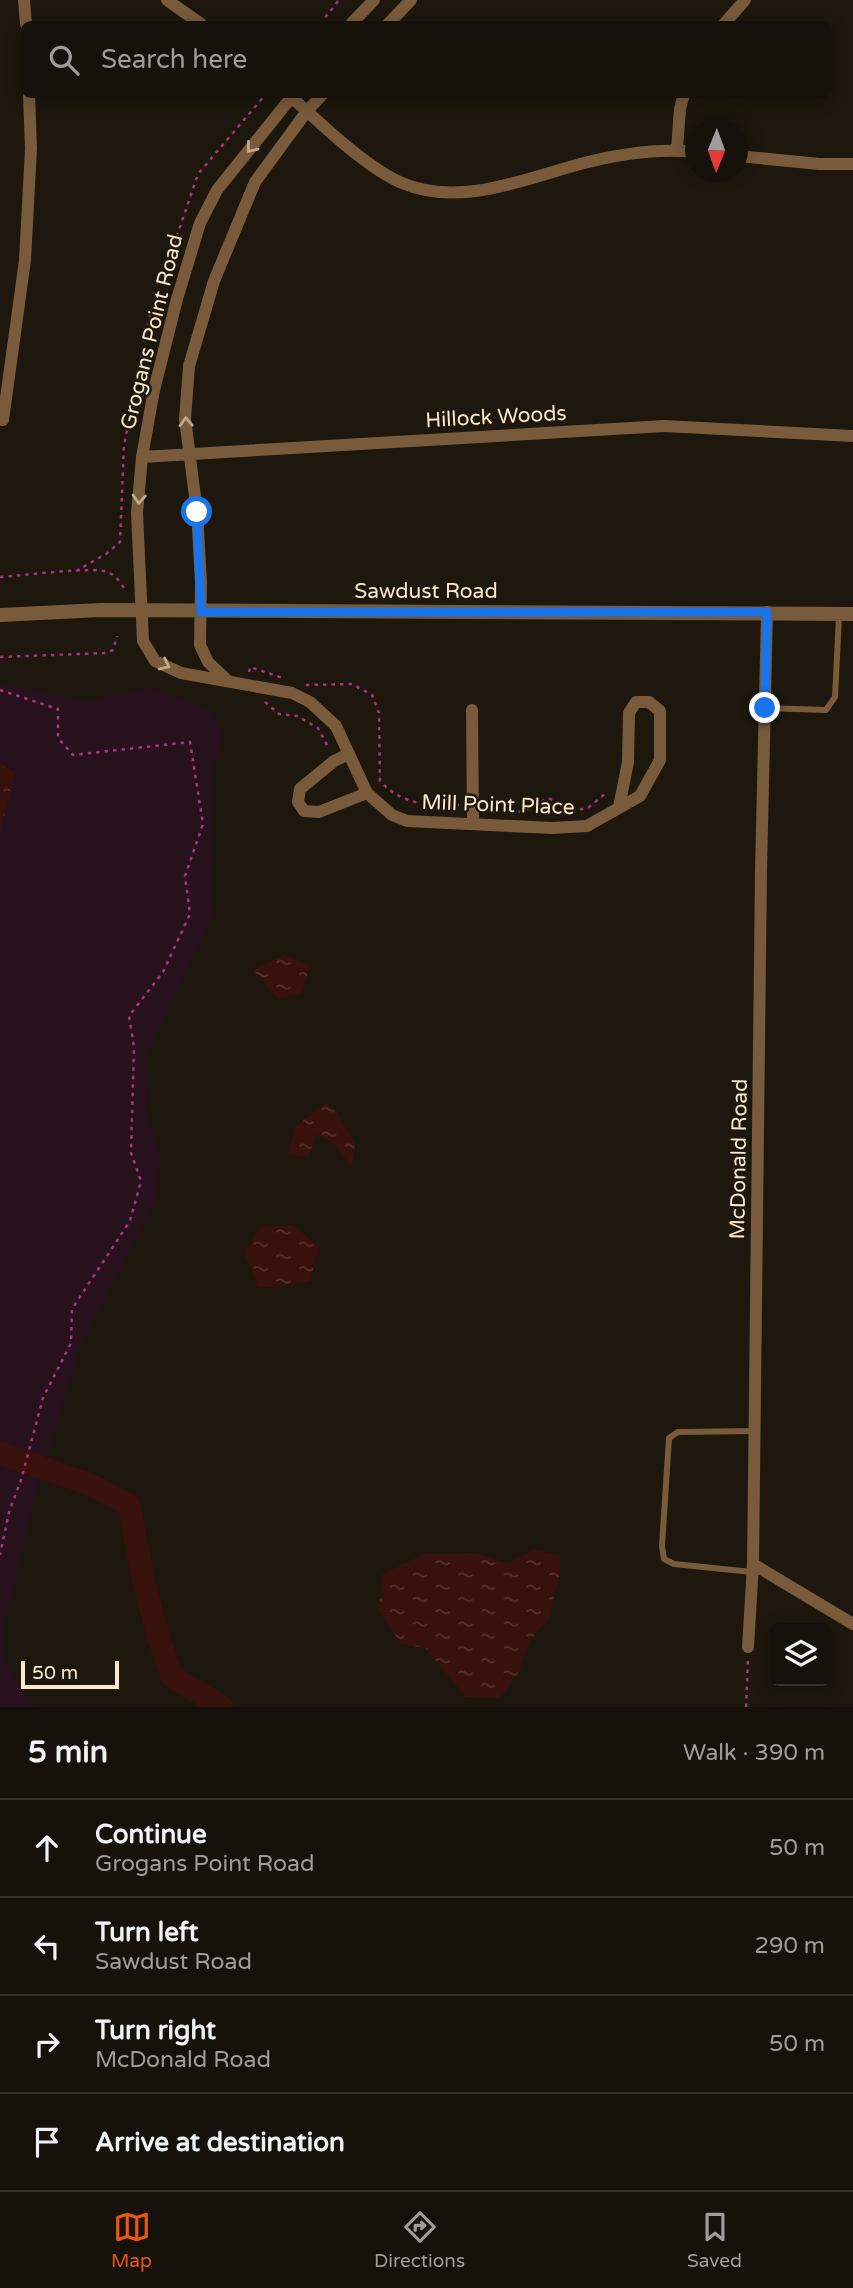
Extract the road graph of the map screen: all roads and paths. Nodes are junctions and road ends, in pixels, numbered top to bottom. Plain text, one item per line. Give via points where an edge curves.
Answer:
1 (24, 0) edge
2 (167, 0) edge
3 (339, 0) edge
4 (374, 0) edge
5 (411, 0) edge
6 (746, 0) edge
7 (26, 21) edge
8 (197, 21) edge
9 (322, 21) edge
10 (354, 21) edge
11 (391, 21) edge
12 (726, 21) edge
13 (29, 98) edge
14 (289, 98) edge
15 (294, 98) edge
16 (319, 98) edge
17 (683, 98) edge
18 (307, 111) junction
19 (677, 149) junction
20 (685, 150) edge
21 (748, 157) edge
22 (853, 164) edge
23 (3, 420) dead end
24 (853, 436) edge
25 (188, 455) junction
26 (142, 457) junction
27 (0, 577) edge
28 (126, 592) dead end
29 (140, 610) junction
30 (201, 612) junction
31 (767, 612) junction
32 (846, 614) edge
33 (0, 615) edge
34 (117, 636) dead end
35 (0, 657) edge
36 (284, 678) dead end
37 (227, 680) junction
38 (246, 684) junction
39 (304, 685) dead end
40 (0, 690) edge
41 (255, 699) dead end
42 (765, 708) junction
43 (472, 710) dead end
44 (349, 754) junction
45 (334, 761) junction
46 (367, 793) junction
47 (606, 793) dead end
48 (473, 805) junction
49 (619, 807) junction
50 (473, 824) junction
51 (755, 1432) junction
52 (0, 1555) edge
53 (752, 1568) junction
54 (853, 1624) edge
55 (748, 1647) joint
56 (746, 1707) edge

1 - 7 street
2 - 8 street
3 - 9 path
4 - 10 street
5 - 11 street
6 - 12 street
13 - 23 street via 25,260
14 -> 26 street, Grogans Point Road via 217,190 200,223 154,390
15 - 18 street
16 - 18 street
17 - 19 street
18 - 19 street via 379,170 425,190 476,191 587,162
25 -> 18 street via 189,366 214,281 255,182
19 - 20 street
21 - 22 street
24 - 25 street, Hillock Woods via 664,426
25 - 26 street, Hillock Woods
25 - 30 street via 197,512
26 -> 29 street, Grogans Point Road via 137,513
27 - 28 path via 107,571
29 - 30 street, Sawdust Road
29 - 33 street, Sawdust Road
29 -> 37 street, Mill Point Place via 143,641 155,661 181,673
30 - 31 street, Sawdust Road
30 - 37 street via 200,645 208,662
31 - 32 street, Sawdust Road
31 - 42 street, McDonald Road
32 - 42 lane via 835,697 826,710
34 - 35 path via 113,650 106,653
36 - 38 path via 250,667
37 - 38 street, Mill Point Place
38 - 44 street, Mill Point Place via 292,693 310,702 336,726
39 - 48 path via 352,684 372,695 379,713 380,781 394,796 425,804
40 - 52 path via 58,709 58,738 73,755 190,742 203,824 185,876 190,914 163,972 129,1016 135,1047 131,1153 141,1181 130,1221 72,1309 71,1343 43,1398
41 - 45 path via 318,728
42 - 51 street, McDonald Road
43 - 48 street
44 - 45 street
44 - 46 street, Mill Point Place
45 - 46 street via 300,789 298,802 304,811 318,812
46 - 50 street, Mill Point Place via 392,815 407,821
47 - 48 path via 589,807 575,811 548,798 522,812
48 - 50 street
49 - 49 street, Mill Point Place via 640,796 660,760 660,711 649,702 636,702 629,713 628,762
49 - 50 street, Mill Point Place via 587,826
51 - 53 street, McDonald Road
51 - 53 lane via 678,1432 669,1438 662,1546 664,1559 674,1564
53 - 54 street
53 - 55 street, McDonald Road
55 - 56 path

